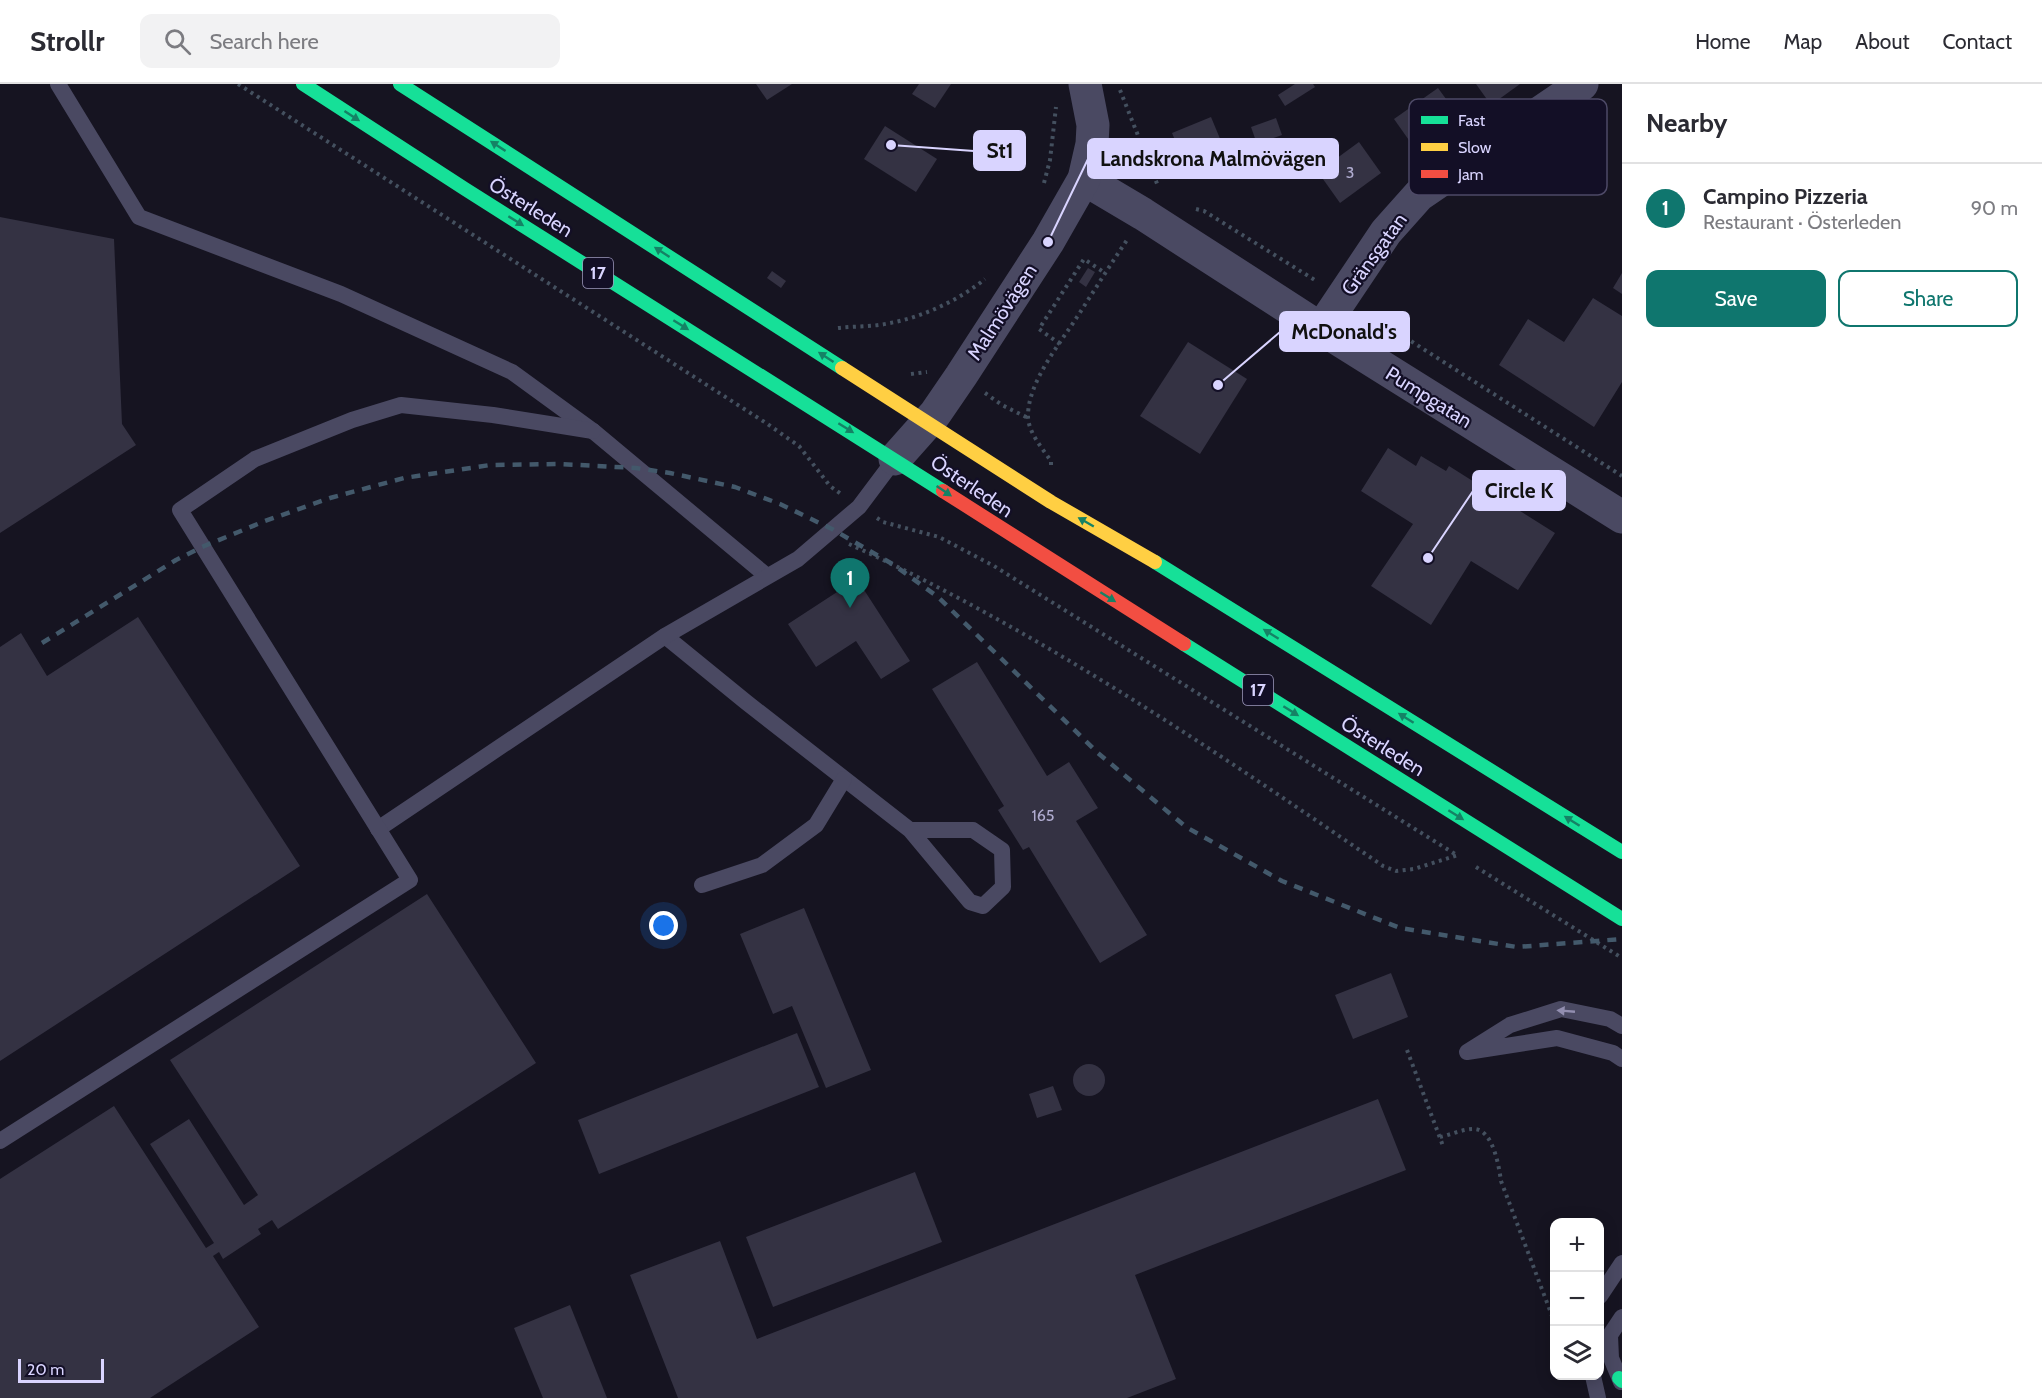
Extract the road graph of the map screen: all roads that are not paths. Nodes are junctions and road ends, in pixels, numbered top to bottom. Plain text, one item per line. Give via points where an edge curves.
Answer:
1 (58, 84) edge
2 (303, 84) edge
3 (400, 84) edge
4 (1085, 84) edge
5 (1582, 84) edge
6 (1560, 99) edge
7 (1084, 179) junction
8 (1419, 195) edge
9 (1321, 329) junction
10 (928, 422) junction
11 (592, 431) junction
12 (896, 459) junction
13 (1622, 518) edge
14 (767, 576) junction
15 (665, 636) junction
16 (844, 779) junction
17 (378, 829) junction
18 (910, 830) junction
19 (1622, 852) edge
20 (702, 885) dead end
21 (1622, 919) edge
22 (1622, 1026) edge
23 (1622, 1059) edge
24 (0, 1141) edge
25 (1622, 1263) edge
26 (1604, 1289) edge
27 (1622, 1317) edge
28 (1594, 1380) edge
29 (1621, 1381) edge
30 (1598, 1398) edge

1 - 11 lane via 140,217 341,294 512,372
2 -> 12 main road, Österleden / 17
10 -> 3 main road, Österleden
4 - 7 street, Malmövägen via 1093,125
5 - 6 street, Gränsgatan
7 - 9 street, Pumpgatan
7 - 10 street, Malmövägen via 1048,242
8 - 9 street, Gränsgatan via 1386,232
9 - 13 street, Pumpgatan
10 - 12 street, Malmövägen
19 -> 10 main road, Österleden
11 - 14 lane
11 - 17 lane via 401,405 255,459 180,510
12 - 14 lane via 859,507 798,559
12 -> 21 main road, Österleden / 17
14 - 15 lane
15 - 16 lane
15 - 17 lane
16 - 18 lane
16 - 20 lane via 816,825 762,865
17 - 24 lane via 410,880
18 - 18 lane via 970,902 983,906 1003,887 1002,850 973,830
22 -> 23 lane via 1610,1019 1561,1009 1510,1025 1467,1052 1557,1038
25 - 26 lane
27 - 29 lane via 1610,1335 1611,1358
28 - 30 lane

